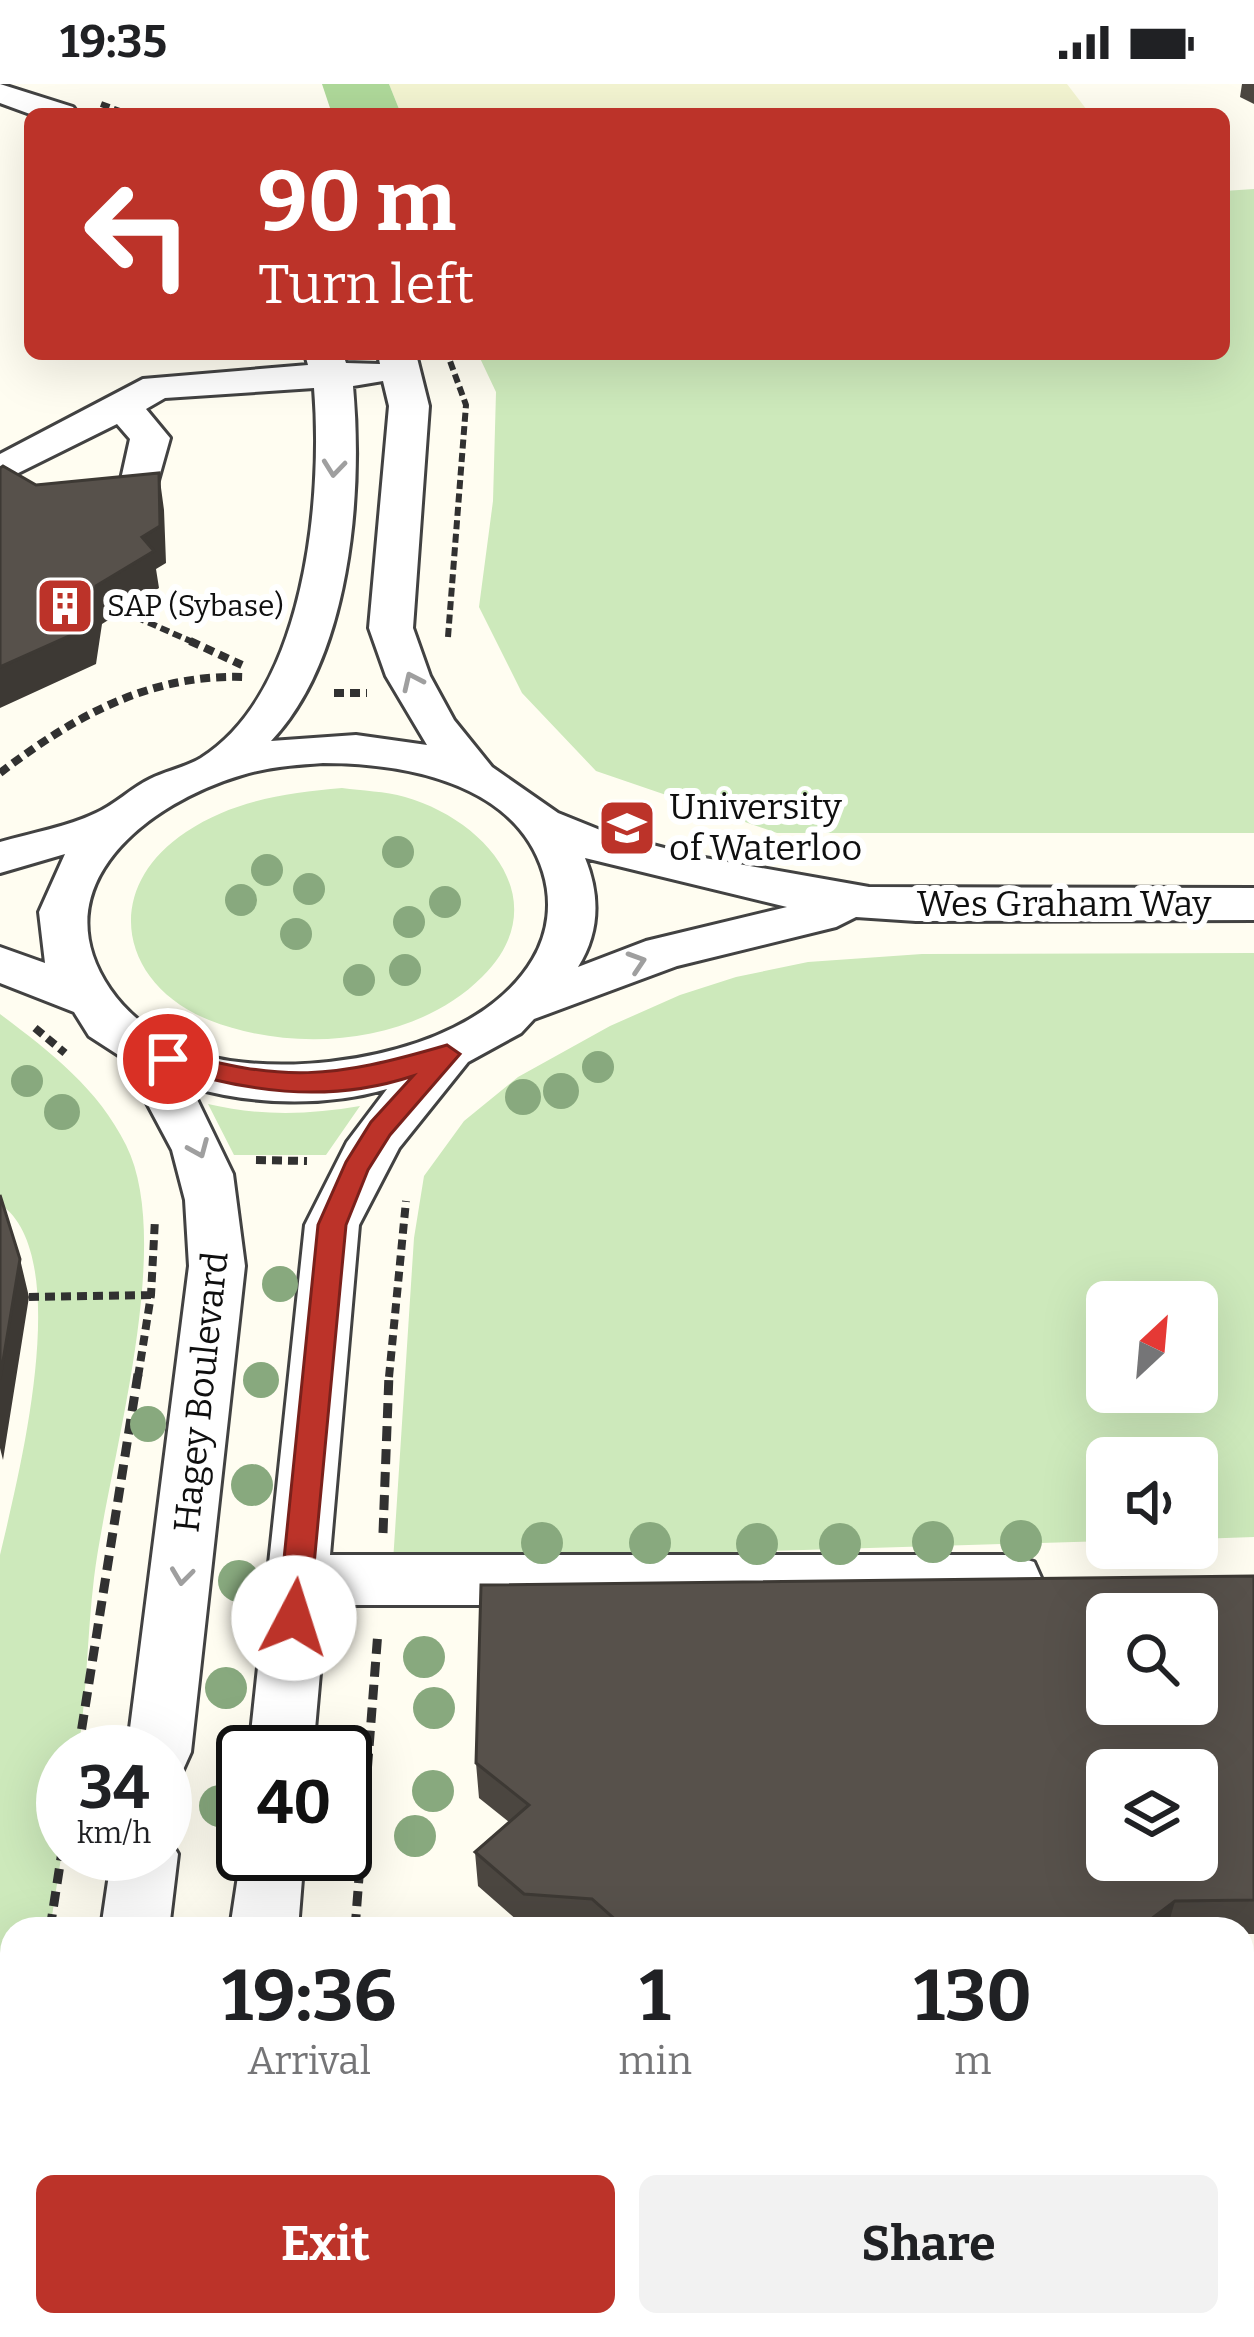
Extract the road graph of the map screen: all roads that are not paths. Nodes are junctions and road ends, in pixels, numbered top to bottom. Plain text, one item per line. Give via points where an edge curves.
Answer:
1 (0, 92) edge
2 (44, 108) edge
3 (399, 363) edge
4 (329, 364) edge
5 (122, 406) junction
6 (0, 470) edge
7 (138, 494) edge
8 (218, 768) junction
9 (476, 777) junction
10 (115, 823) junction
11 (543, 825) junction
12 (0, 857) edge
13 (874, 904) junction
14 (1254, 904) edge
15 (0, 964) edge
16 (83, 998) junction
17 (528, 1004) junction
18 (142, 1048) junction
19 (447, 1054) junction
20 (297, 1580) junction
21 (1065, 1580) edge
22 (162, 1725) edge
23 (284, 1725) edge
24 (141, 1881) edge
25 (268, 1881) edge
26 (137, 1917) edge
27 (265, 1917) edge

1 - 2 street
3 - 4 street
9 -> 3 street via 434,725 391,628 409,406
4 - 5 street via 157,388
4 -> 8 street via 338,425 326,545 300,658 287,692
5 - 6 street
5 - 7 street via 150,438
8 - 9 street via 264,755 350,749 433,761
8 - 10 street via 160,792
9 - 11 street
10 - 12 street
10 - 16 street via 79,865 64,904 62,944
11 - 13 street, Wes Graham Way via 745,884
11 - 17 street via 574,886 574,920 563,955
13 - 14 street, Wes Graham Way
17 -> 13 street, Wes Graham Way via 682,948
15 - 16 street
16 - 18 street
17 - 19 street
18 - 19 street via 194,1070 273,1084 357,1081
18 -> 22 street, Hagey Boulevard via 200,1144 216,1205 218,1266
19 - 20 street via 380,1129 332,1225
20 - 21 street
20 - 23 street
24 - 26 street
25 - 27 street

